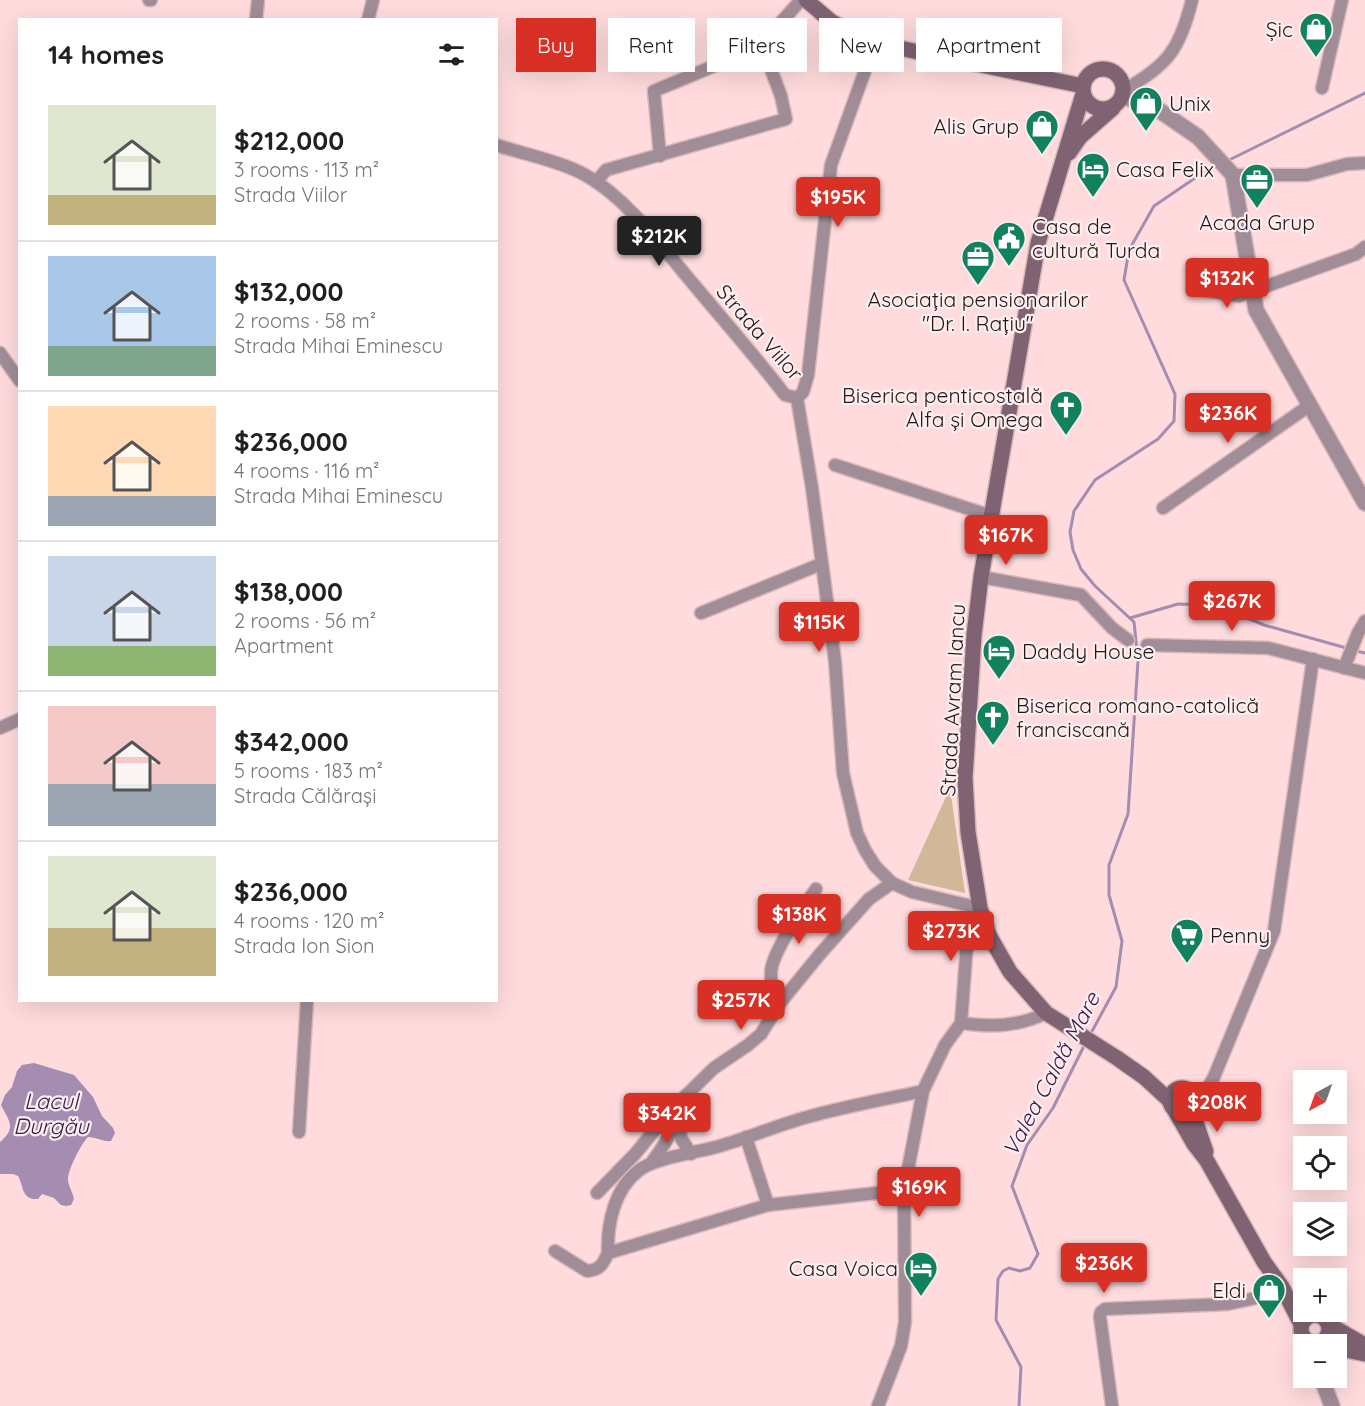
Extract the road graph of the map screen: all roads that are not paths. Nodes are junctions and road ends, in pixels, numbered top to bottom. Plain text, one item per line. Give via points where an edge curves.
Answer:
1 (258, 0) edge
2 (373, 0) edge
3 (803, 0) edge
4 (1192, 0) edge
5 (1342, 0) edge
6 (256, 18) edge
7 (368, 18) edge
8 (786, 18) edge
9 (827, 18) edge
10 (904, 50) edge
11 (707, 69) edge
12 (772, 72) edge
13 (865, 72) edge
14 (1322, 88) dead end
15 (1083, 90) junction
16 (1120, 98) junction
17 (498, 146) edge
18 (660, 156) junction
19 (1063, 160) junction
20 (1365, 163) edge
21 (1232, 172) junction
22 (596, 182) junction
23 (1365, 247) edge
24 (1199, 289) dead end
25 (1252, 292) junction
26 (0, 353) edge
27 (18, 378) edge
28 (797, 398) junction
29 (1310, 405) junction
30 (835, 465) dead end
31 (1361, 487) edge
32 (1365, 503) edge
33 (1163, 508) dead end
34 (991, 516) junction
35 (821, 564) junction
36 (981, 577) junction
37 (701, 613) dead end
38 (1365, 621) edge
39 (1128, 640) dead end
40 (1147, 645) dead end
41 (1313, 659) junction
42 (1344, 668) junction
43 (1365, 674) edge
44 (18, 720) edge
45 (0, 728) edge
46 (892, 883) junction
47 (816, 889) dead end
48 (977, 907) junction
49 (307, 1002) edge
50 (780, 1003) junction
51 (1046, 1013) junction
52 (961, 1023) junction
53 (695, 1087) junction
54 (923, 1091) junction
55 (1175, 1099) junction
56 (1193, 1102) junction
57 (678, 1121) junction
58 (299, 1132) dead end
59 (746, 1137) junction
60 (691, 1154) junction
61 (1207, 1161) junction
62 (652, 1162) junction
63 (904, 1190) junction
64 (597, 1193) dead end
65 (768, 1205) junction
66 (555, 1251) dead end
67 (608, 1253) junction
68 (1280, 1285) junction
69 (1293, 1300) edge
70 (1328, 1324) joint
71 (1328, 1334) edge
72 (1365, 1345) edge
73 (1347, 1350) edge
74 (1365, 1354) edge
75 (1326, 1388) edge
76 (878, 1406) edge
77 (1112, 1406) edge
78 (1332, 1406) edge

1 - 6 street
2 - 7 street
3 - 8 street
3 - 9 main road
4 - 16 street via 1176,46
5 - 14 street
10 - 15 main road
11 - 18 street via 654,91
12 - 18 street via 786,119
13 - 28 street via 831,165 808,375
15 - 16 main road via 1089,104 1101,110
15 - 16 main road via 1091,73 1105,69 1119,76
15 - 19 main road, Strada Avram Iancu
16 - 19 main road, Strada Avram Iancu via 1080,137
16 - 21 street via 1150,104 1198,137
17 - 22 street, Strada Viilor via 568,167
18 - 22 street via 606,170
19 - 34 main road, Strada Avram Iancu via 1038,243
20 - 21 street via 1307,175
21 - 25 street
22 - 28 street, Strada Viilor via 644,227 785,395
23 - 25 street via 1356,254
24 - 25 street via 1239,296
25 - 29 street via 1256,310
26 - 27 street
28 - 35 street
29 - 31 street
29 - 33 street
30 - 34 street
31 - 32 street
34 - 36 main road, Strada Avram Iancu
35 - 37 street
35 - 46 street via 835,661 843,773 857,833 875,866
36 - 39 street via 1081,595
36 - 48 main road, Strada Avram Iancu via 965,778
38 - 42 street
40 - 41 street via 1268,648
41 - 42 street
41 - 56 street via 1272,940 1214,1077
42 - 43 street
44 - 45 street
46 - 48 street via 912,892
46 - 50 street via 869,899
47 - 50 street via 792,925 771,971
48 - 51 main road, Strada Avram Iancu via 1000,956
48 - 52 street via 968,930
49 - 58 street
50 - 53 street via 761,1034
51 - 52 street via 999,1026
51 - 55 main road, Strada Avram Iancu
52 - 54 street via 945,1045
53 - 57 street via 696,1092 684,1105
53 - 64 street
54 - 59 street via 810,1116
54 - 63 street
55 - 56 main road via 1189,1090
55 - 56 main road via 1182,1112
55 - 61 main road via 1194,1144
56 - 61 main road
57 - 60 street via 681,1138
57 - 62 street
59 - 60 street
59 - 65 street
60 - 62 street
61 - 68 main road
62 - 67 street via 625,1185 617,1200 607,1235
63 - 65 street
63 - 76 street via 905,1322 901,1346
65 - 67 street
66 - 67 street via 587,1271 596,1270
68 - 69 main road
68 - 77 street via 1256,1298 1228,1304 1101,1312
70 - 71 main road
70 - 72 main road
73 - 74 main road
75 - 78 street

